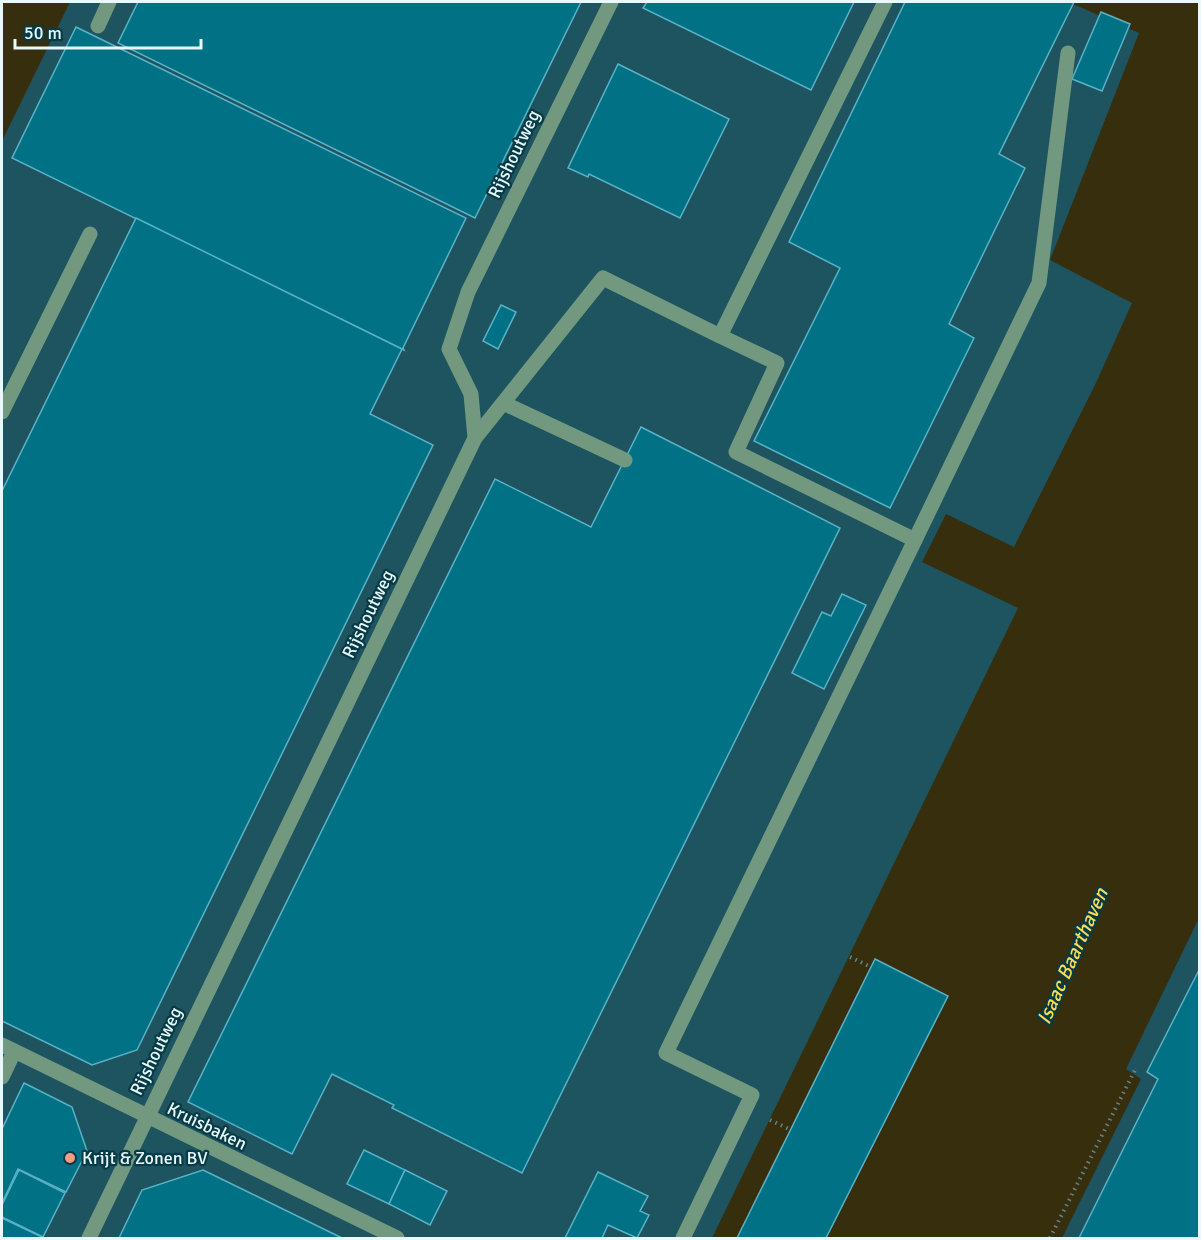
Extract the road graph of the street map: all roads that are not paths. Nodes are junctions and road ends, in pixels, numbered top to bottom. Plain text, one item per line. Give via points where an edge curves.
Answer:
1 (109, 2) edge
2 (611, 2) edge
3 (885, 2) edge
4 (98, 26) dead end
5 (1068, 53) dead end
6 (90, 234) dead end
7 (720, 336) junction
8 (503, 404) junction
9 (2, 412) edge
10 (475, 438) junction
11 (625, 460) dead end
12 (915, 540) junction
13 (8, 1048) edge
14 (2, 1077) edge
15 (146, 1118) junction
16 (89, 1239) edge
17 (397, 1239) edge
18 (683, 1239) edge

1 - 4 street
2 - 10 street, Rijshoutweg via 468,292 449,349 471,394
3 - 7 street
5 - 12 street via 1039,283
6 - 9 street
7 - 8 street via 603,278
7 - 12 street via 777,363 736,452
8 - 10 street
8 - 11 street
10 - 15 street, Rijshoutweg
12 - 18 street via 666,1053 752,1095
13 - 14 street
13 - 15 street, Kruisbaken
15 - 16 street, Rijshoutweg
15 - 17 street, Kruisbaken

